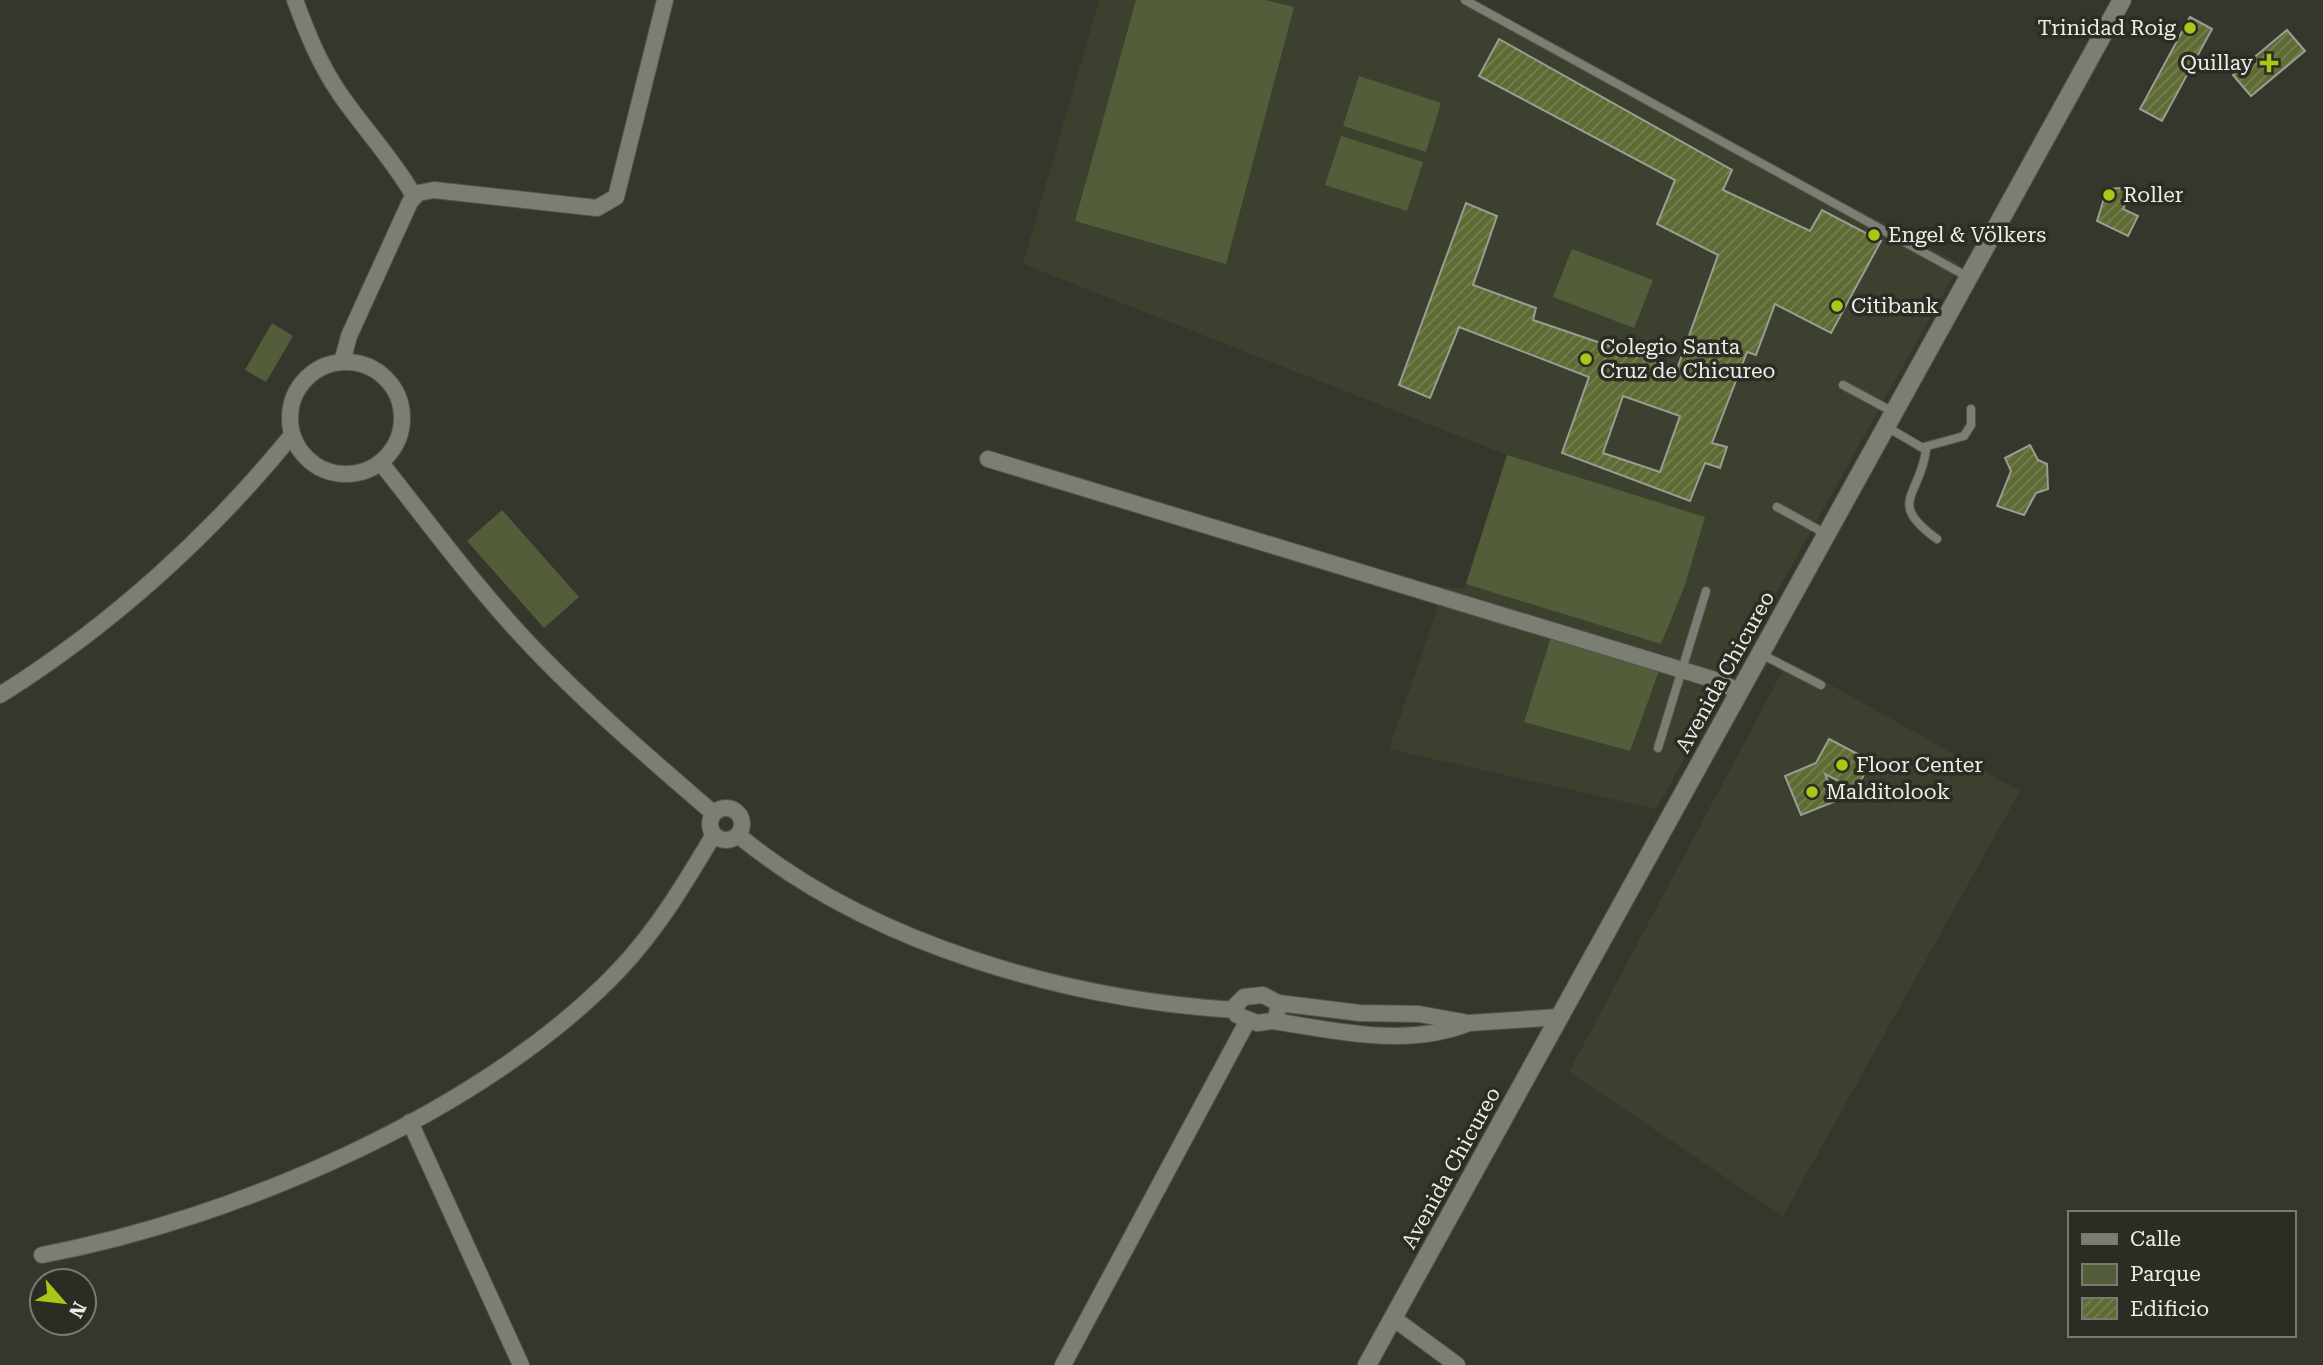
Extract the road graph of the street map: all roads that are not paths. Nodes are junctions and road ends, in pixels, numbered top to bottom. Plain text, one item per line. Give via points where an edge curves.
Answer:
1 (295, 0) edge
2 (665, 0) edge
3 (1465, 0) edge
4 (2122, 0) edge
5 (414, 196) junction
6 (1970, 278) junction
7 (342, 362) junction
8 (1843, 386) dead end
9 (1971, 409) dead end
10 (1891, 420) junction
11 (292, 435) junction
12 (1924, 447) junction
13 (988, 459) dead end
14 (381, 463) junction
15 (1777, 507) dead end
16 (1828, 534) junction
17 (1937, 538) dead end
18 (1706, 591) dead end
19 (1761, 654) junction
20 (1681, 670) junction
21 (1821, 685) dead end
22 (1740, 692) junction
23 (0, 695) edge
24 (1658, 748) dead end
25 (713, 813) junction
26 (713, 835) junction
27 (738, 835) junction
28 (1278, 1003) junction
29 (1242, 1016) junction
30 (1559, 1017) junction
31 (1273, 1021) junction
32 (1469, 1023) junction
33 (411, 1122) junction
34 (42, 1255) dead end
35 (1394, 1318) junction
36 (521, 1365) edge
37 (1063, 1365) edge
38 (1367, 1365) edge
39 (1457, 1365) edge

1 - 5 street via 327,73 395,163
2 - 5 street via 619,190 610,203 590,207 434,190
3 - 6 lane
4 - 6 main road, Avenida Chicureo
5 - 7 street via 349,336
6 - 10 main road, Avenida Chicureo
7 - 11 street via 314,372 300,386 290,415
7 - 14 street via 379,372 401,403 401,431 394,449
8 - 10 lane
9 - 12 lane via 1971,425 1964,436
10 - 12 lane
10 - 16 main road, Avenida Chicureo
11 - 14 street via 302,454 329,472 351,475
11 - 23 street via 220,516 119,609
12 - 17 lane via 1924,465 1908,504 1911,517
13 - 20 street
14 - 25 street via 536,651
15 - 16 lane
16 - 19 main road, Avenida Chicureo
18 - 20 lane
19 - 21 lane
19 - 22 main road, Avenida Chicureo
20 - 22 street
20 - 24 lane
22 - 30 main road, Avenida Chicureo
25 - 26 street via 709,824
25 - 27 street via 723,808 739,814
26 - 27 street via 729,841
26 - 33 street via 663,916 594,995 519,1053
27 - 29 street via 782,869 827,895 944,947 1102,993
28 - 29 street via 1268,996 1250,995 1239,1002
28 - 31 street
28 - 32 street via 1360,1013 1419,1014
29 - 31 street
29 - 37 street
30 - 32 street
30 - 35 main road, Avenida Chicureo
31 - 32 street via 1418,1037
33 - 34 street via 320,1167 229,1204 122,1238
33 - 36 street
35 - 38 main road, Avenida Chicureo
35 - 39 street

